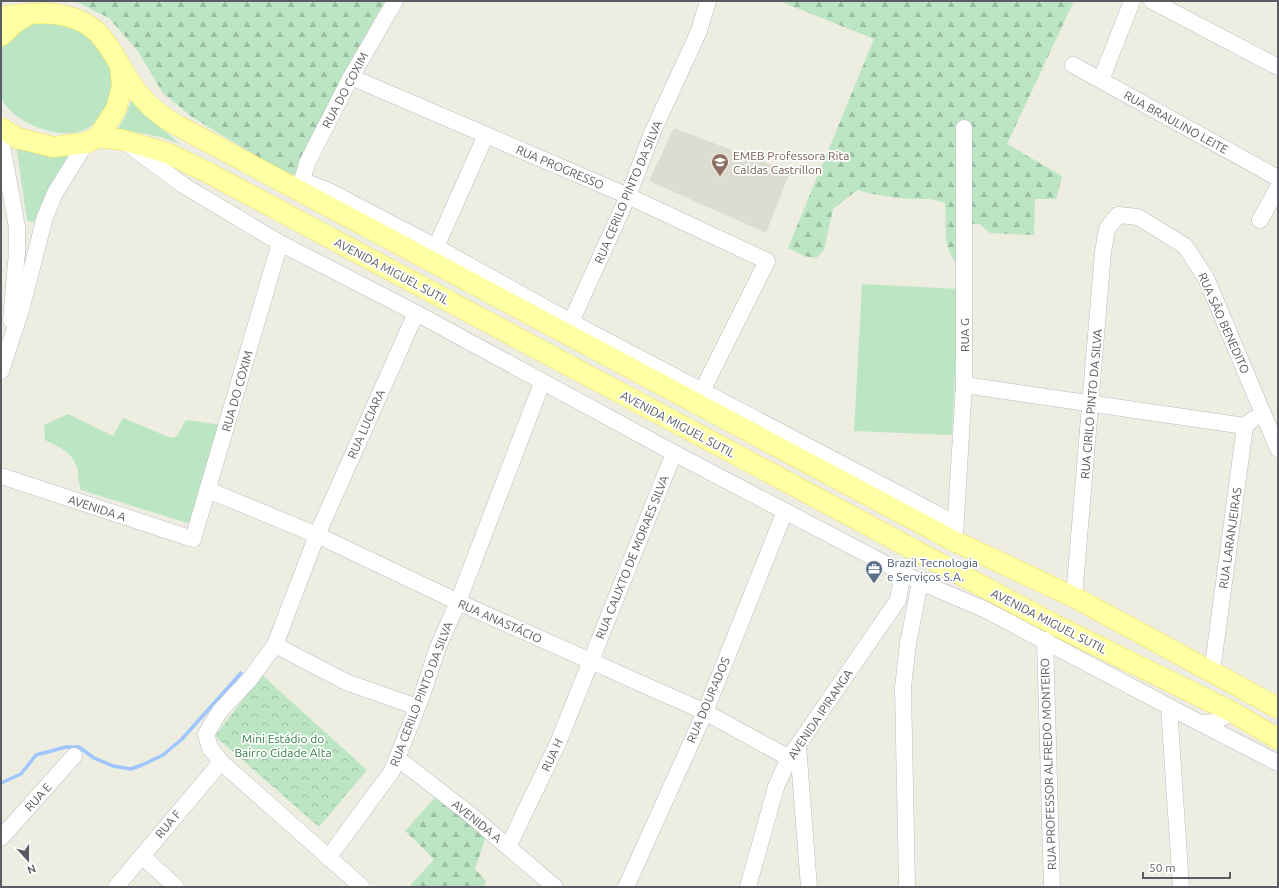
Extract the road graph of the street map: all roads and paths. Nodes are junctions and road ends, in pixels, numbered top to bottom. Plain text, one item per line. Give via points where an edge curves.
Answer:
1 (395, 1) edge
2 (708, 1) edge
3 (1132, 1) edge
4 (1152, 1) edge
5 (28, 15) junction
6 (1, 16) edge
7 (1, 36) edge
8 (120, 65) junction
9 (1073, 65) dead end
10 (1278, 67) edge
11 (351, 77) junction
12 (1101, 80) junction
13 (1, 128) edge
14 (964, 128) dead end
15 (486, 136) junction
16 (1, 140) edge
17 (92, 140) junction
18 (123, 140) junction
19 (1278, 178) edge
20 (298, 186) junction
21 (1278, 188) edge
22 (628, 196) junction
23 (1118, 215) joint
24 (1260, 220) dead end
25 (17, 227) junction
26 (280, 243) junction
27 (37, 246) junction
28 (436, 247) junction
29 (416, 313) junction
30 (571, 322) junction
31 (10, 344) junction
32 (1, 370) edge
33 (542, 382) junction
34 (964, 385) junction
35 (702, 392) junction
36 (1091, 403) junction
37 (1262, 412) junction
38 (1245, 426) junction
39 (1278, 449) edge
40 (674, 454) junction
41 (1, 476) edge
42 (208, 490) junction
43 (785, 511) junction
44 (955, 533) junction
45 (317, 535) junction
46 (193, 539) joint
47 (904, 572) junction
48 (920, 582) junction
49 (1074, 597) junction
50 (458, 602) junction
51 (1045, 640) junction
52 (275, 645) junction
53 (590, 660) junction
54 (1212, 672) junction
55 (417, 707) junction
56 (1169, 707) junction
57 (1278, 708) edge
58 (705, 712) junction
59 (1232, 712) junction
60 (1200, 723) junction
61 (1278, 739) edge
62 (794, 752) junction
63 (74, 756) dead end
64 (397, 758) junction
65 (221, 762) junction
66 (1278, 763) edge
67 (1, 838) edge
68 (508, 847) junction
69 (142, 856) junction
70 (328, 858) junction
71 (116, 887) edge
72 (176, 887) edge
73 (362, 887) edge
74 (555, 887) edge
75 (626, 887) edge
76 (748, 887) edge
77 (809, 887) edge
78 (907, 887) edge
79 (1052, 887) edge
80 (1181, 887) edge

1 - 11 street, RUA DO COXIM
2 - 22 street, RUA CERILO PINTO DA SILVA via 699,31 653,131
3 - 12 street
4 - 10 street
5 - 6 main road
5 - 7 main road
5 - 8 main road via 61,15 91,25 102,36
8 - 17 main road via 122,88 116,109
8 - 20 main road via 141,95 161,116
9 - 12 street, RUA BRAULINO LEITE
11 - 15 street, RUA PROGRESSO
11 - 20 street, RUA DO COXIM
12 - 19 street, RUA BRAULINO LEITE
13 - 17 main road, AVENIDA MIGUEL SUTIL via 17,138 54,147
14 - 34 street, RUA G
15 - 22 street, RUA PROGRESSO
15 - 28 street
16 - 25 street
17 - 18 main road, AVENIDA MIGUEL SUTIL
17 - 27 street via 55,193
18 - 26 street, AVENIDA MIGUEL SUTIL via 183,185
18 - 59 main road, AVENIDA MIGUEL SUTIL via 167,153 207,172 1057,626
20 - 28 street via 308,183
20 - 44 main road via 337,210
21 - 24 street
22 - 30 street, RUA CERILO PINTO DA SILVA
22 - 35 street, RUA PROGRESSO via 767,261
23 - 36 street, RUA CIRILO PINTO DA SILVA via 1107,229 1103,252
23 - 37 street, RUA SÃO BENEDITO via 1138,217 1185,246 1206,278
25 - 27 street
25 - 31 street
26 - 29 street, AVENIDA MIGUEL SUTIL
26 - 42 street, RUA DO COXIM
27 - 31 street
28 - 30 street
29 - 33 street, AVENIDA MIGUEL SUTIL
29 - 45 street, RUA LUCIARA
30 - 35 street
31 - 32 street
33 - 40 street, AVENIDA MIGUEL SUTIL
33 - 50 street, RUA CERILO PINTO DA SILVA
34 - 36 street
34 - 44 street, RUA G
35 - 44 street
36 - 38 street
36 - 49 street, RUA CIRILO PINTO DA SILVA
37 - 38 street
37 - 39 street, RUA SÃO BENEDITO
38 - 54 street, RUA LARANJEIRAS
40 - 43 street, AVENIDA MIGUEL SUTIL
40 - 53 street, RUA CALIXTO DE MORAES SILVA
41 - 46 street, AVENIDA A
42 - 45 street, RUA ANASTÁCIO
42 - 46 street, RUA DO COXIM
43 - 47 street, AVENIDA MIGUEL SUTIL
43 - 58 street, RUA DOURADOS
44 - 49 main road
45 - 50 street, RUA ANASTÁCIO
45 - 52 street, RUA LUCIARA
47 - 48 street, AVENIDA MIGUEL SUTIL
47 - 62 street, AVENIDA IPIRANGA via 898,600
48 - 51 street, AVENIDA MIGUEL SUTIL via 986,610
48 - 78 street via 903,687
49 - 54 main road
50 - 53 street, RUA ANASTÁCIO
50 - 55 street, RUA CERILO PINTO DA SILVA via 438,646
51 - 56 street, AVENIDA MIGUEL SUTIL
51 - 79 street, RUA PROFESSOR ALFREDO MONTEIRO
52 - 55 street via 346,682
52 - 65 street, RUA LUCIARA via 250,679 220,711 206,734 210,748
53 - 58 street, RUA ANASTÁCIO
53 - 68 street, RUA H via 558,744
54 - 57 main road
55 - 64 street, RUA CERILO PINTO DA SILVA
56 - 60 street, AVENIDA MIGUEL SUTIL
56 - 80 street
58 - 62 street, RUA ANASTÁCIO
58 - 75 street, RUA DOURADOS
59 - 60 street via 1214,722
59 - 61 main road, AVENIDA MIGUEL SUTIL
60 - 66 street, AVENIDA MIGUEL SUTIL
62 - 76 street, AVENIDA IPIRANGA via 776,787
62 - 77 street
63 - 67 street, RUA E
64 - 68 street, AVENIDA A
64 - 70 street, RUA CERILO PINTO DA SILVA via 392,771
65 - 69 street, RUA F
65 - 70 street, RUA LUCIARA
68 - 74 street, AVENIDA A
69 - 71 street, RUA F
69 - 72 street
70 - 73 street, RUA LUCIARA

